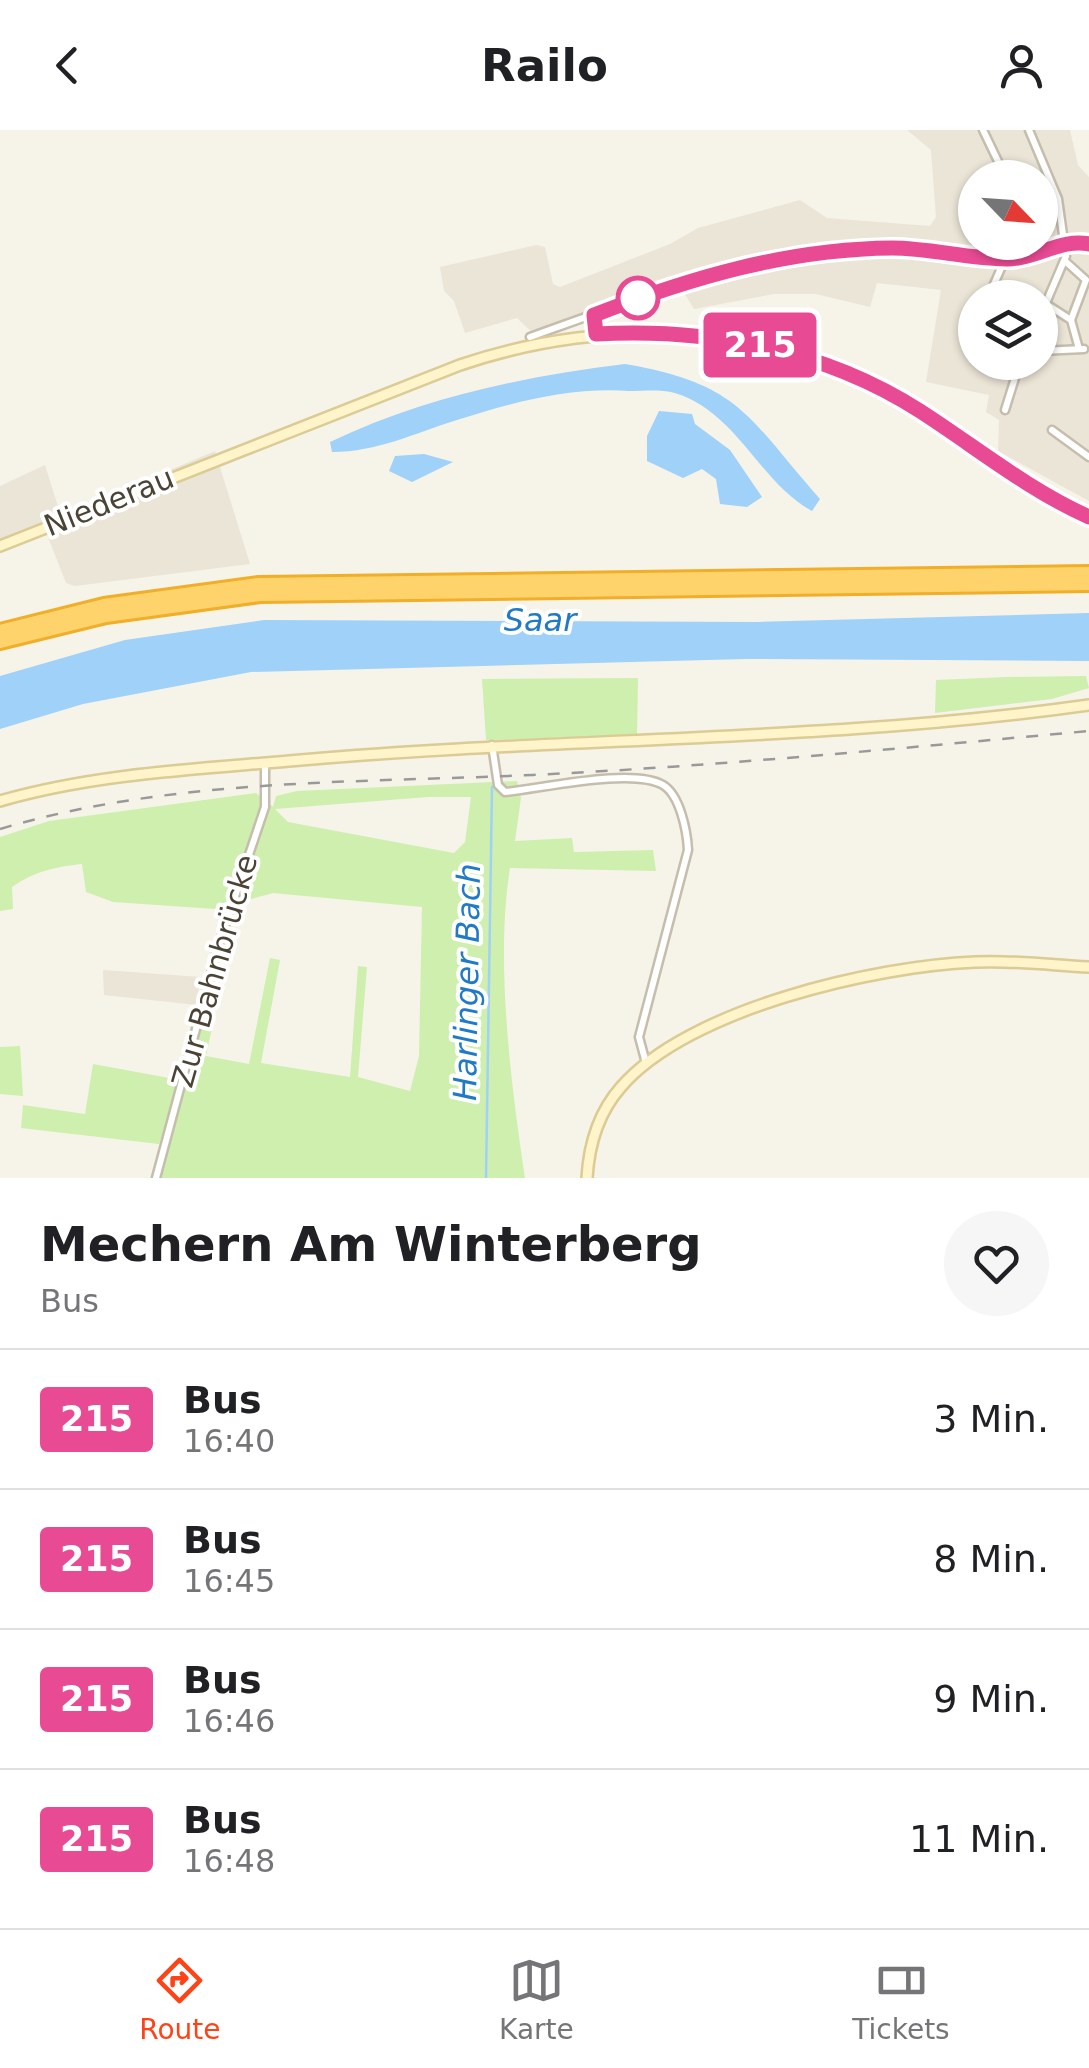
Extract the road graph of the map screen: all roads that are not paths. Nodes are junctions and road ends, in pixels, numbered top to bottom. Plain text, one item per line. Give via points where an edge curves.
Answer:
1 (983, 130) edge
2 (1029, 130) edge
3 (997, 160) edge
4 (1089, 244) edge
5 (1064, 246) junction
6 (1058, 248) edge
7 (958, 254) edge
8 (1065, 261) junction
9 (1057, 280) edge
10 (1058, 312) edge
11 (594, 315) junction
12 (1071, 320) junction
13 (596, 334) junction
14 (530, 337) dead end
15 (1058, 350) edge
16 (1014, 380) edge
17 (1005, 410) dead end
18 (1052, 430) dead end
19 (1087, 452) edge
20 (1089, 517) edge
21 (0, 546) edge
22 (1089, 573) edge
23 (1089, 584) edge
24 (382, 586) junction
25 (408, 586) junction
26 (0, 631) edge
27 (0, 642) edge
28 (1089, 697) edge
29 (1089, 708) edge
30 (1057, 710) junction
31 (492, 744) junction
32 (265, 764) junction
33 (0, 800) edge
34 (1089, 966) edge
35 (646, 1063) junction
36 (156, 1178) edge
37 (587, 1178) edge

1 - 3 street
2 - 5 street via 1058,199
4 - 5 street
5 - 6 street
5 - 8 street
7 - 11 street via 897,248 801,256 715,272
8 - 9 street
8 - 12 street via 1086,280
10 - 12 street
11 - 13 street
11 - 14 street
12 - 15 street via 1082,349
13 - 20 main road, Niederau via 702,336 798,355 916,408 1016,478
13 - 21 main road, Niederau via 495,354
16 - 17 street
18 - 19 street
22 - 25 highway
23 - 25 highway
24 - 25 highway
24 - 26 highway via 210,588
24 - 27 highway via 212,600
28 - 30 main road
29 - 30 main road
30 - 31 main road via 751,738
31 - 32 main road
31 - 35 street via 498,786 505,792 559,782 638,780 665,785 671,794 688,850 639,1037
32 - 33 main road
32 - 36 street, Zur Bahnbrücke via 266,807 232,900
34 - 35 main road via 959,962 801,991
35 - 37 main road via 601,1118

